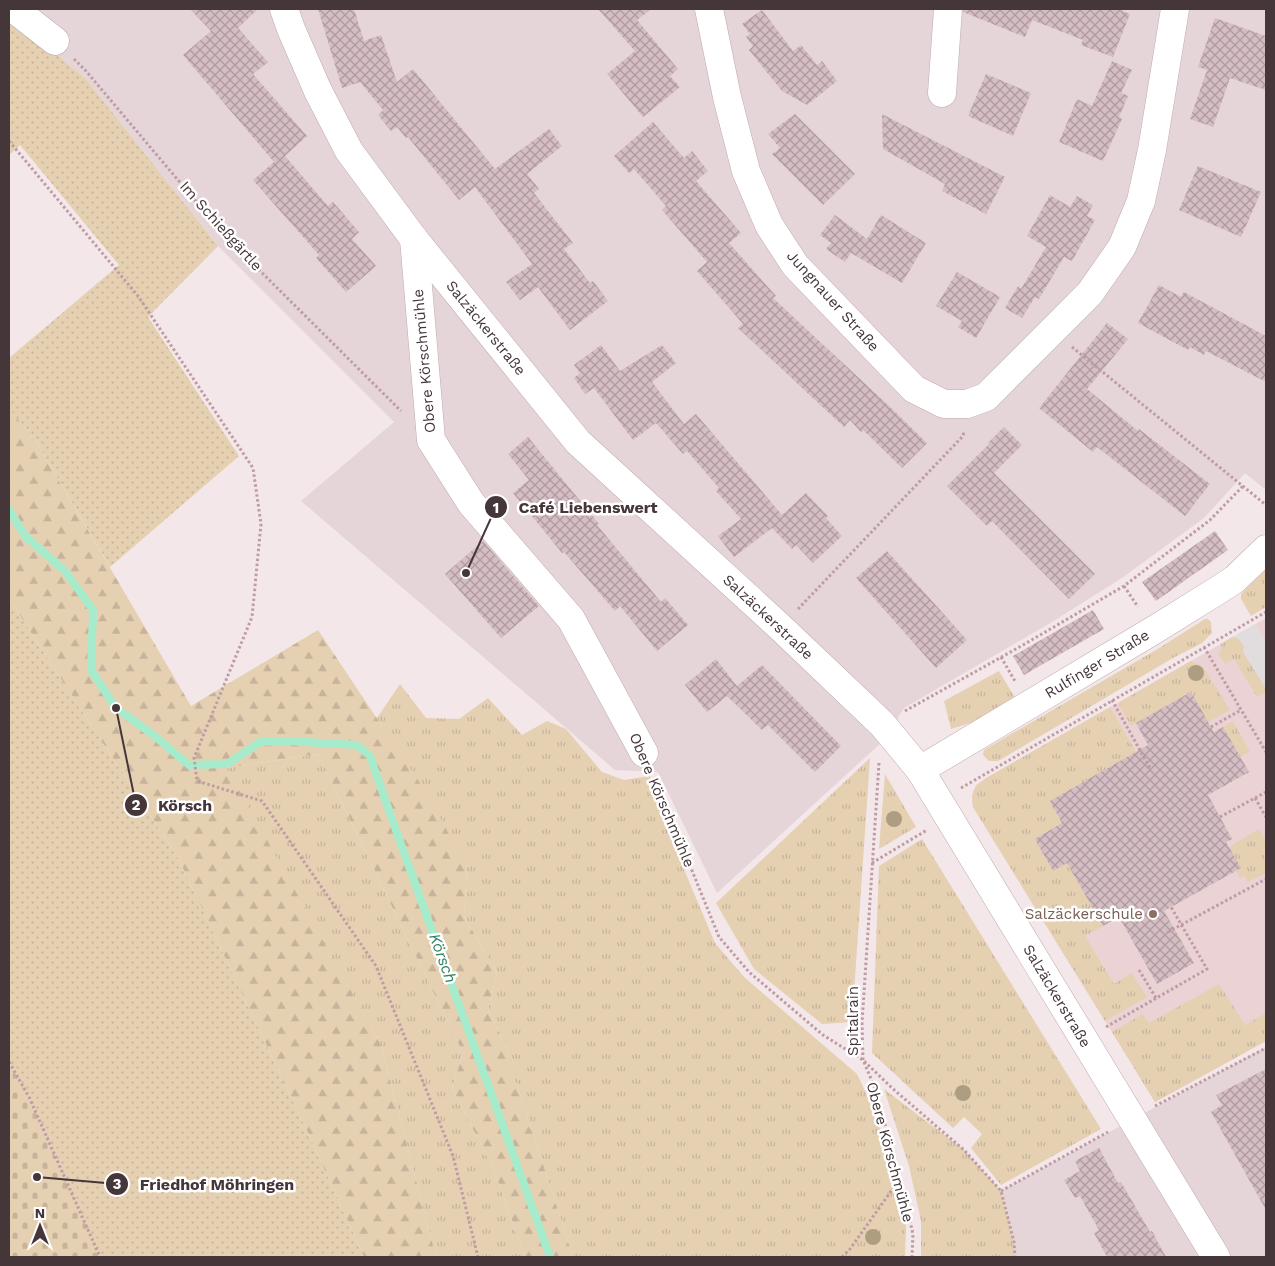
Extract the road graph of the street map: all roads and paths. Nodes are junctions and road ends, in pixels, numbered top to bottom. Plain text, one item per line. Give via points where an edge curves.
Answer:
1 (14, 9) edge
2 (284, 9) edge
3 (709, 9) edge
4 (948, 9) edge
5 (1175, 9) edge
6 (55, 41) joint
7 (942, 93) dead end
8 (9, 141) edge
9 (414, 238) junction
10 (1052, 331) junction
11 (967, 404) junction
12 (431, 440) junction
13 (1244, 485) junction
14 (1266, 505) edge
15 (1266, 549) edge
16 (1266, 612) edge
17 (780, 627) junction
18 (1204, 647) junction
19 (1112, 700) junction
20 (1241, 710) junction
21 (882, 724) junction
22 (1211, 727) dead end
23 (1266, 752) edge
24 (644, 753) joint
25 (920, 770) junction
26 (1151, 770) dead end
27 (1266, 792) edge
28 (1255, 798) junction
29 (944, 809) junction
30 (1220, 817) dead end
31 (1266, 817) edge
32 (871, 863) junction
33 (1266, 879) edge
34 (1171, 907) dead end
35 (1181, 925) junction
36 (1168, 932) dead end
37 (1139, 970) dead end
38 (1156, 998) junction
39 (1084, 1039) junction
40 (1265, 1049) edge
41 (1266, 1055) edge
42 (863, 1060) junction
43 (9, 1062) edge
44 (1131, 1119) junction
45 (1082, 1146) dead end
46 (900, 1179) junction
47 (1001, 1191) junction
48 (100, 1257) edge
49 (478, 1257) edge
50 (842, 1257) edge
51 (912, 1257) edge
52 (1015, 1257) edge
53 (1216, 1257) edge

1 - 6 street
2 - 9 street, Salzäckerstraße via 318,91 349,151
3 - 11 street, Jungnauer Straße via 746,171 769,225 795,265 914,388 944,404
4 - 7 street
5 - 10 street, Jungnauer Straße via 1141,201 1122,246 1090,293
6 - 12 path, Im Schießgärtle via 86,71 226,237
8 - 49 path via 138,296 253,468 261,524 252,617 194,758 197,781 262,801 376,966 452,1156
9 - 12 street, Obere Körschmühle
9 - 17 street, Salzäckerstraße via 578,442
10 - 11 street, Jungnauer Straße via 986,396
10 - 13 path
11 - 17 path via 963,436
12 - 24 street, Obere Körschmühle via 471,503 571,619
13 - 14 path
13 - 21 path via 1210,520 1124,586
15 - 25 street, Rulfinger Straße via 1220,589
16 - 18 path
17 - 21 street, Salzäckerstraße
18 - 19 path
18 - 20 path
19 - 26 path
19 - 29 path
20 - 22 path
20 - 23 path
21 - 25 street, Salzäckerstraße
21 - 32 path, Spitalrain
24 - 42 path, Obere Körschmühle via 720,937 748,972 823,1035
25 - 29 street, Salzäckerstraße
27 - 28 path
28 - 30 path
28 - 31 path
29 - 32 path
29 - 39 street, Salzäckerstraße
32 - 42 path, Spitalrain via 862,1023
33 - 35 path
34 - 35 path
35 - 36 path
35 - 38 path via 1207,970
37 - 38 path
38 - 39 path
39 - 44 street, Salzäckerstraße
40 - 41 path
40 - 44 path
42 - 46 path, Obere Körschmühle
42 - 47 path, Spitalrain via 964,1150
43 - 48 path via 29,1097
44 - 53 street, Salzäckerstraße
45 - 47 path
46 - 50 path
46 - 51 path, Obere Körschmühle via 913,1234
47 - 52 path, Spitalrain

